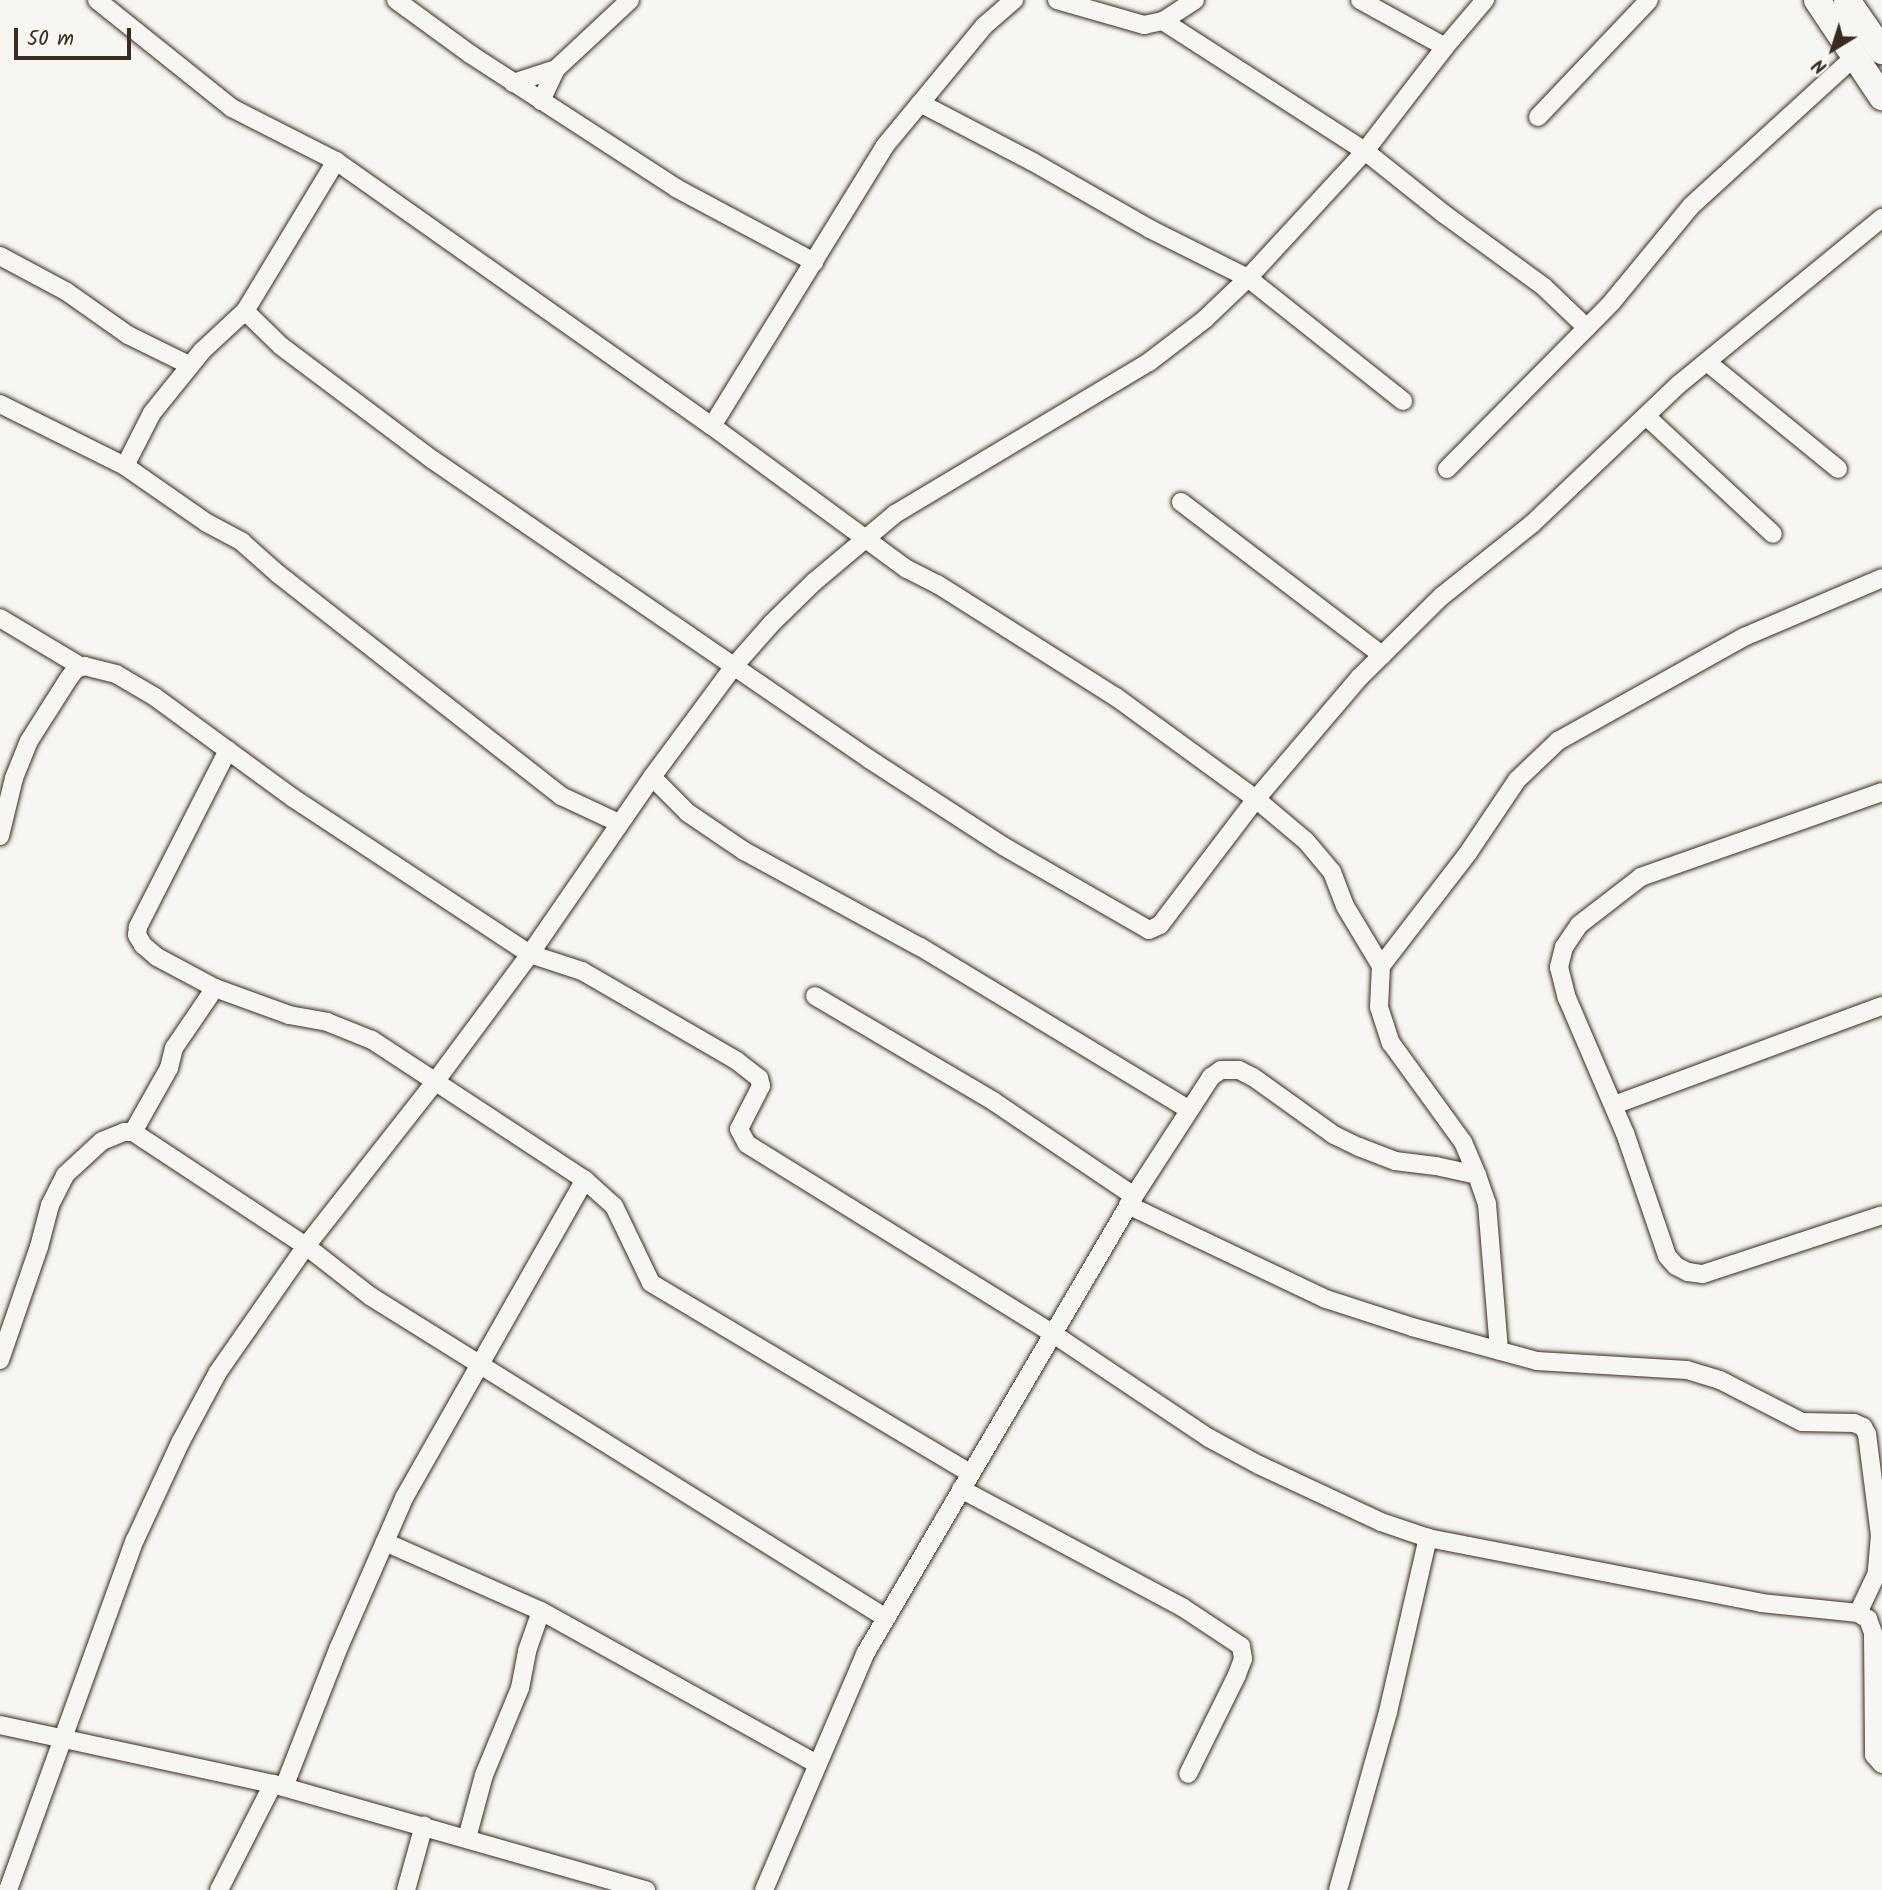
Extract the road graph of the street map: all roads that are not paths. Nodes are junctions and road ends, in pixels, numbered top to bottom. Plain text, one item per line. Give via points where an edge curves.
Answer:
1 (97, 0) edge
2 (396, 0) edge
3 (630, 0) edge
4 (1014, 0) edge
5 (1057, 0) edge
6 (1195, 0) edge
7 (1360, 0) edge
8 (1485, 0) edge
9 (1650, 0) edge
10 (1817, 0) edge
11 (1847, 0) edge
12 (1163, 21) junction
13 (1444, 47) junction
14 (1882, 51) edge
15 (1855, 56) junction
16 (556, 69) junction
17 (513, 83) junction
18 (1882, 97) edge
19 (541, 101) junction
20 (920, 103) junction
21 (1538, 117) dead end
22 (1365, 151) junction
23 (336, 161) junction
24 (1882, 218) edge
25 (0, 256) edge
26 (814, 261) junction
27 (1248, 278) junction
28 (245, 311) junction
29 (1587, 328) junction
30 (1707, 362) junction
31 (189, 365) junction
32 (1403, 401) dead end
33 (0, 404) edge
34 (1646, 416) junction
35 (712, 426) junction
36 (125, 466) junction
37 (1838, 469) dead end
38 (1447, 470) dead end
39 (1181, 502) dead end
40 (1773, 534) dead end
41 (866, 539) junction
42 (1882, 578) edge
43 (0, 618) edge
44 (1382, 655) junction
45 (735, 664) junction
46 (80, 666) junction
47 (228, 750) junction
48 (652, 777) junction
49 (1882, 792) edge
50 (1256, 799) junction
51 (618, 823) junction
52 (0, 836) edge
53 (530, 954) junction
54 (1381, 966) junction
55 (215, 988) junction
56 (815, 996) dead end
57 (1882, 1006) edge
58 (435, 1082) junction
59 (1614, 1105) junction
60 (1188, 1109) junction
61 (133, 1132) junction
62 (1462, 1142) junction
63 (1436, 1166) junction
64 (1477, 1175) junction
65 (585, 1180) junction
66 (1131, 1201) junction
67 (1882, 1215) edge
68 (306, 1246) junction
69 (1052, 1333) junction
70 (1499, 1351) junction
71 (0, 1360) edge
72 (480, 1366) junction
73 (1875, 1431) edge
74 (965, 1481) junction
75 (1428, 1538) junction
76 (385, 1542) junction
77 (1880, 1573) edge
78 (541, 1611) junction
79 (1858, 1613) junction
80 (886, 1618) junction
81 (0, 1725) edge
82 (64, 1739) junction
83 (817, 1763) junction
84 (1882, 1764) edge
85 (1188, 1774) dead end
86 (278, 1786) junction
87 (424, 1825) junction
88 (467, 1838) junction
89 (584, 1882) edge
90 (8, 1890) edge
91 (219, 1890) edge
92 (406, 1890) edge
93 (646, 1890) edge
94 (764, 1890) edge
95 (1338, 1890) edge

1 - 23 street via 232,108
2 - 17 street
3 - 16 street
4 - 20 street via 984,26
5 - 12 street via 1144,24
6 - 12 street
7 - 13 street
8 - 13 street
9 - 21 street
10 - 15 highway
11 - 14 highway
12 - 22 street
13 - 22 street
15 - 18 highway
15 - 29 street via 1691,206
16 - 17 street
16 - 19 street
17 - 19 street
19 - 26 street via 676,188
20 - 26 street via 884,147
20 - 27 street
22 - 27 street
22 - 29 street via 1544,287
23 - 28 street
23 - 35 street
24 - 30 street
25 - 31 street via 67,292 128,335
26 - 35 street
27 - 32 street
27 - 41 street via 1149,362 895,514
28 - 31 street
28 - 45 street via 281,346 433,460
29 - 38 street
30 - 34 street
30 - 37 street
31 - 36 street via 152,413
33 - 36 street
34 - 40 street
34 - 44 street via 1532,524 1442,596
35 - 41 street
36 - 51 street via 257,553 561,796
39 - 44 street
41 - 45 street via 814,582
41 - 50 street via 1115,697
42 - 54 street via 1744,637 1558,741 1517,780 1468,853
43 - 46 street
44 - 50 street
45 - 48 street
45 - 50 street via 869,759 1149,930 1160,925
46 - 47 street via 116,674
46 - 52 street via 29,741 14,778
47 - 53 street
47 - 55 street via 137,929 148,951
48 - 51 street
48 - 60 street via 688,813 744,850 920,947
49 - 59 street via 1641,877 1579,925 1564,947 1559,967 1567,998
50 - 54 street via 1322,856
51 - 53 street
53 - 58 street
53 - 69 street via 582,971 737,1061 759,1078 761,1086 738,1129 744,1141
54 - 62 street via 1379,1007 1391,1043
55 - 58 street via 372,1040
55 - 61 street via 174,1048 169,1068
56 - 66 street via 993,1101
57 - 59 street
58 - 65 street
58 - 68 street
59 - 67 street via 1667,1256 1688,1272 1703,1274 1725,1268
60 - 63 street via 1211,1077 1221,1070 1239,1070 1334,1135 1395,1161
60 - 66 street
61 - 68 street
61 - 71 street via 102,1141 65,1175 50,1205
62 - 63 street
62 - 64 street
63 - 64 street
64 - 70 street via 1489,1216
65 - 72 street
65 - 74 street via 614,1206 652,1283
66 - 69 street
66 - 70 street via 1325,1299
68 - 72 street via 370,1296
68 - 82 street via 218,1372 181,1441 135,1540
69 - 74 street
69 - 75 street via 1249,1460 1381,1522
70 - 73 street via 1537,1361 1687,1370 1720,1380 1802,1422 1854,1423
72 - 76 street via 404,1498
72 - 80 street
73 - 77 street
74 - 80 street
74 - 85 street via 1241,1646 1243,1659 1237,1675
75 - 79 street via 1761,1604
75 - 95 street via 1388,1712
76 - 78 street
76 - 86 street
77 - 79 street
78 - 83 street
78 - 88 street via 520,1688 484,1775
79 - 84 street via 1868,1619 1874,1633 1874,1755
80 - 83 street
81 - 82 street
82 - 86 street
82 - 90 street
83 - 94 street
86 - 87 street
86 - 91 street
87 - 88 street
87 - 92 street
88 - 89 street
89 - 93 street

